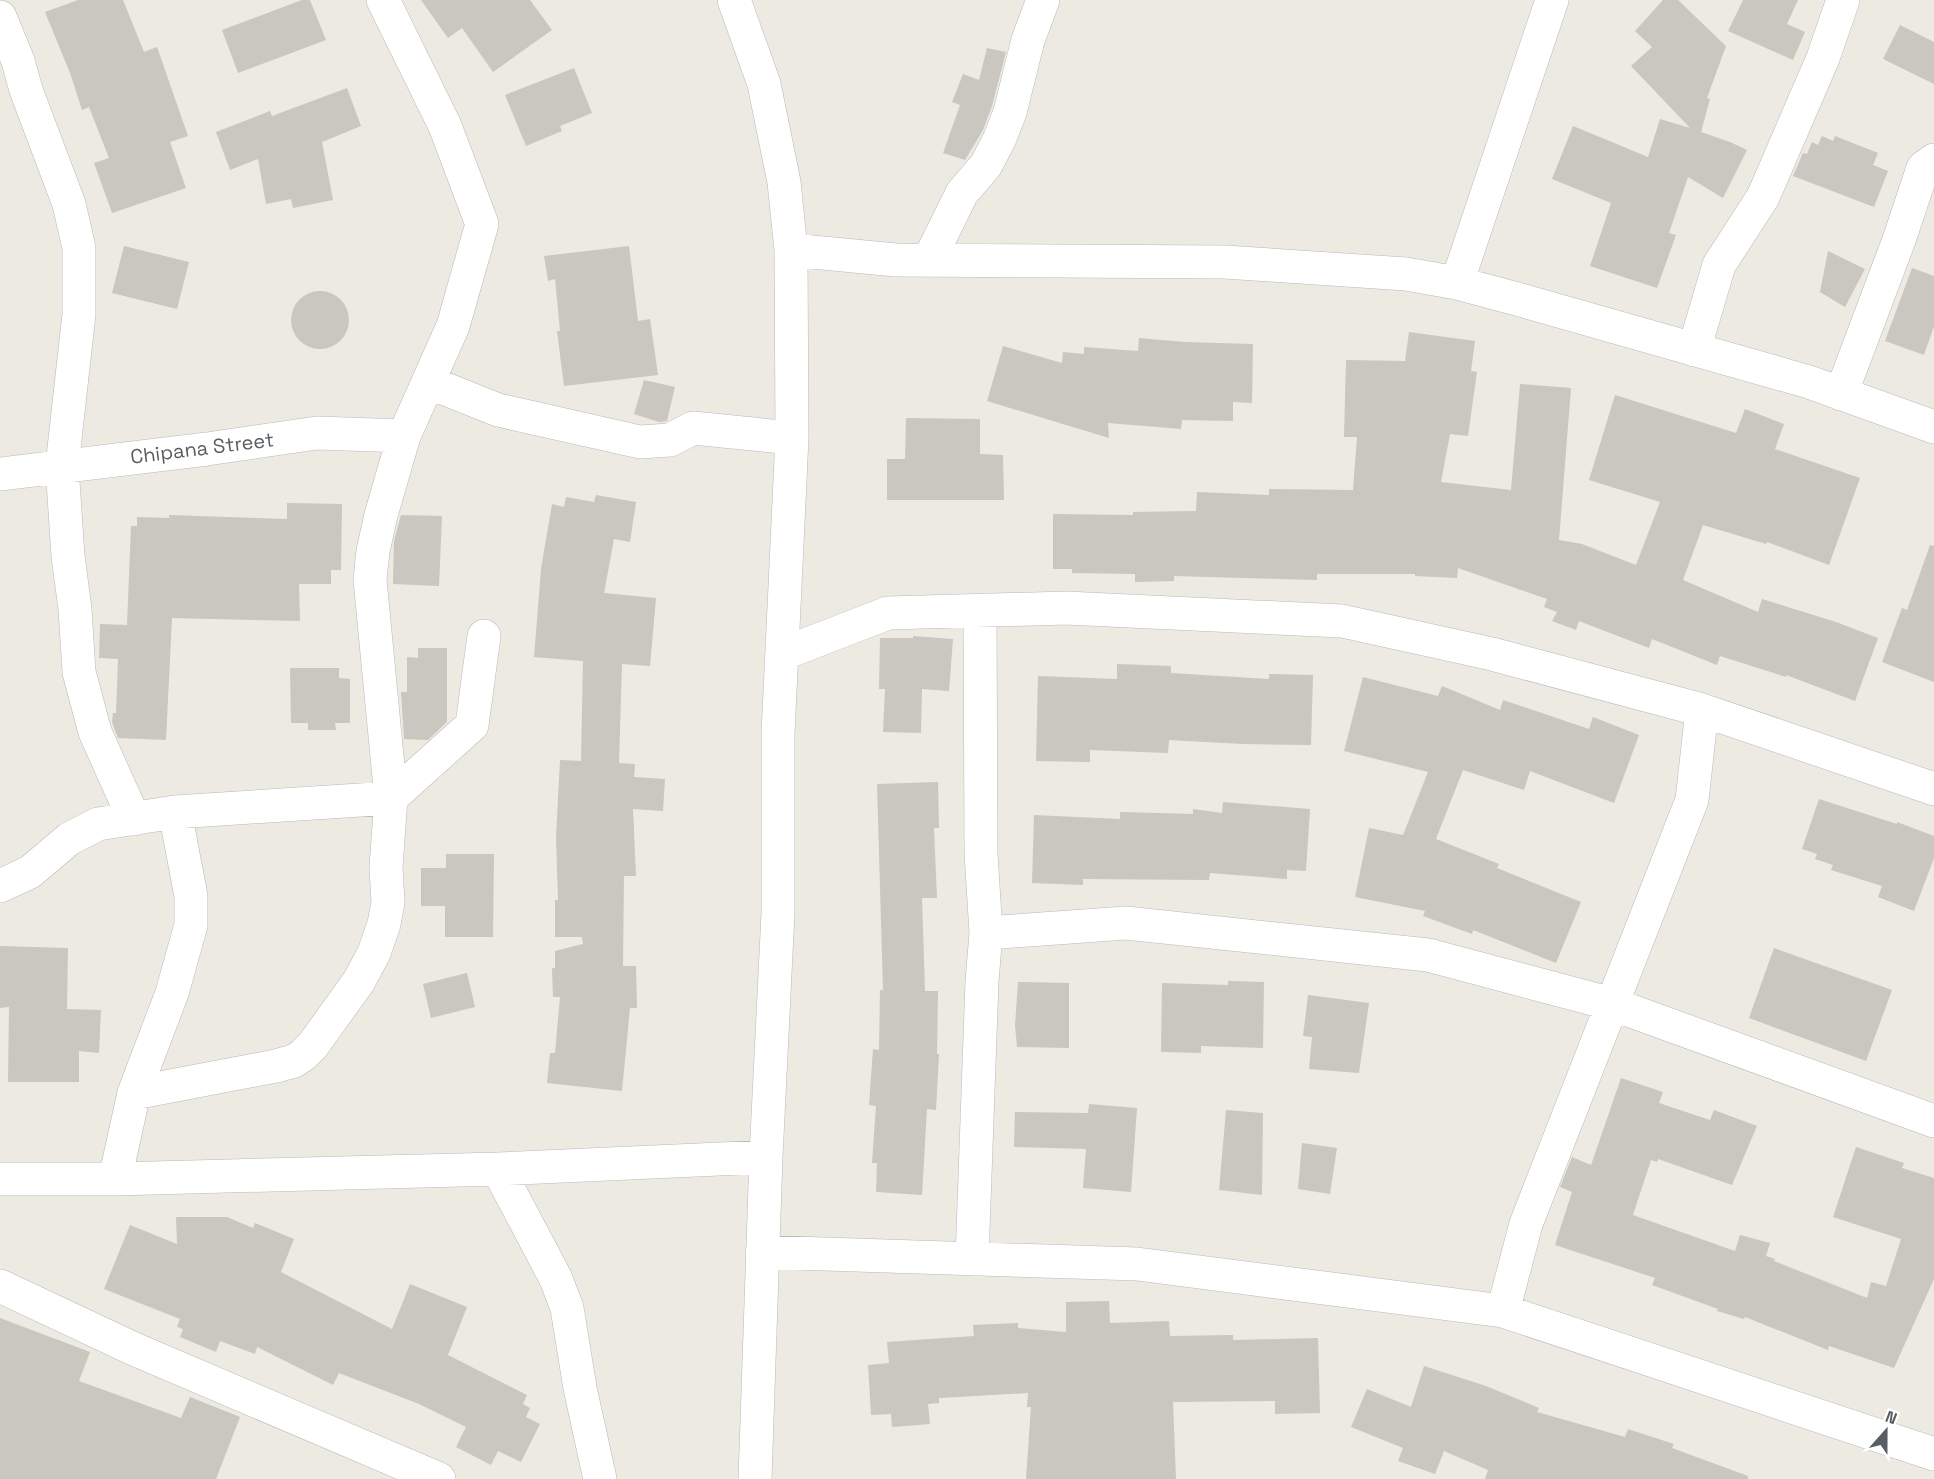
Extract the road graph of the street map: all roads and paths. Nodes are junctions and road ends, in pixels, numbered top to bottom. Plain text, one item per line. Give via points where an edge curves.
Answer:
1 (383, 0) edge
2 (734, 0) edge
3 (1043, 0) edge
4 (1552, 0) edge
5 (1843, 0) edge
6 (0, 17) edge
7 (13, 85) edge
8 (1934, 160) edge
9 (791, 250) junction
10 (929, 260) junction
11 (1457, 283) junction
12 (1694, 350) junction
13 (428, 382) junction
14 (1841, 394) junction
15 (1934, 427) edge
16 (404, 436) junction
17 (792, 438) junction
18 (62, 466) junction
19 (0, 474) edge
20 (980, 611) junction
21 (484, 636) dead end
22 (782, 654) junction
23 (1702, 710) junction
24 (1934, 789) edge
25 (390, 798) junction
26 (175, 812) junction
27 (134, 819) junction
28 (0, 886) edge
29 (986, 933) junction
30 (1612, 1004) junction
31 (134, 1093) junction
32 (1934, 1121) edge
33 (766, 1157) junction
34 (498, 1169) junction
35 (0, 1179) edge
36 (115, 1179) junction
37 (762, 1252) junction
38 (972, 1259) junction
39 (0, 1286) edge
40 (1503, 1311) junction
41 (1934, 1454) edge
42 (439, 1479) edge
43 (600, 1479) edge
44 (754, 1479) edge

1 - 13 street via 445,126 482,224 453,326
2 - 9 street via 764,84 784,182
3 - 10 street via 1000,138 986,165 962,193
4 - 11 street
5 - 12 street via 1763,197 1719,265
6 - 7 street via 18,61
7 - 18 street via 69,204 79,248 79,314
8 - 14 street via 1923,168
9 - 10 street
9 - 17 street
10 - 11 street via 1225,262 1406,274
11 - 12 street
12 - 14 street
13 - 16 street
13 - 17 street via 498,410 640,442 670,440 693,428
14 - 15 street
16 - 18 street, Chipana Street via 317,433
16 - 25 street via 381,514 370,580
17 - 22 street
18 - 19 street, Chipana Street
18 - 27 street via 79,672 94,732
20 - 22 street via 888,613
20 - 23 street via 1066,608 1342,621 1492,654
20 - 29 street via 981,853
21 - 25 street via 472,725
22 - 33 street via 777,913
23 - 24 street
23 - 30 street via 1692,800
25 - 26 street
25 - 31 street via 384,924 359,981 313,1045 294,1061 276,1066
26 - 27 street
26 - 31 street via 191,896 191,925 172,993
27 - 28 street via 98,824 69,838 30,872
29 - 30 street via 1126,924 1428,955
29 - 38 street
30 - 32 street
30 - 40 street via 1526,1224
31 - 36 street
33 - 34 street
33 - 37 street
34 - 36 street
34 - 43 street via 552,1271 567,1308
35 - 36 street
37 - 38 street
37 - 44 street
38 - 40 street via 1137,1264
39 - 42 street via 135,1350
40 - 41 street

